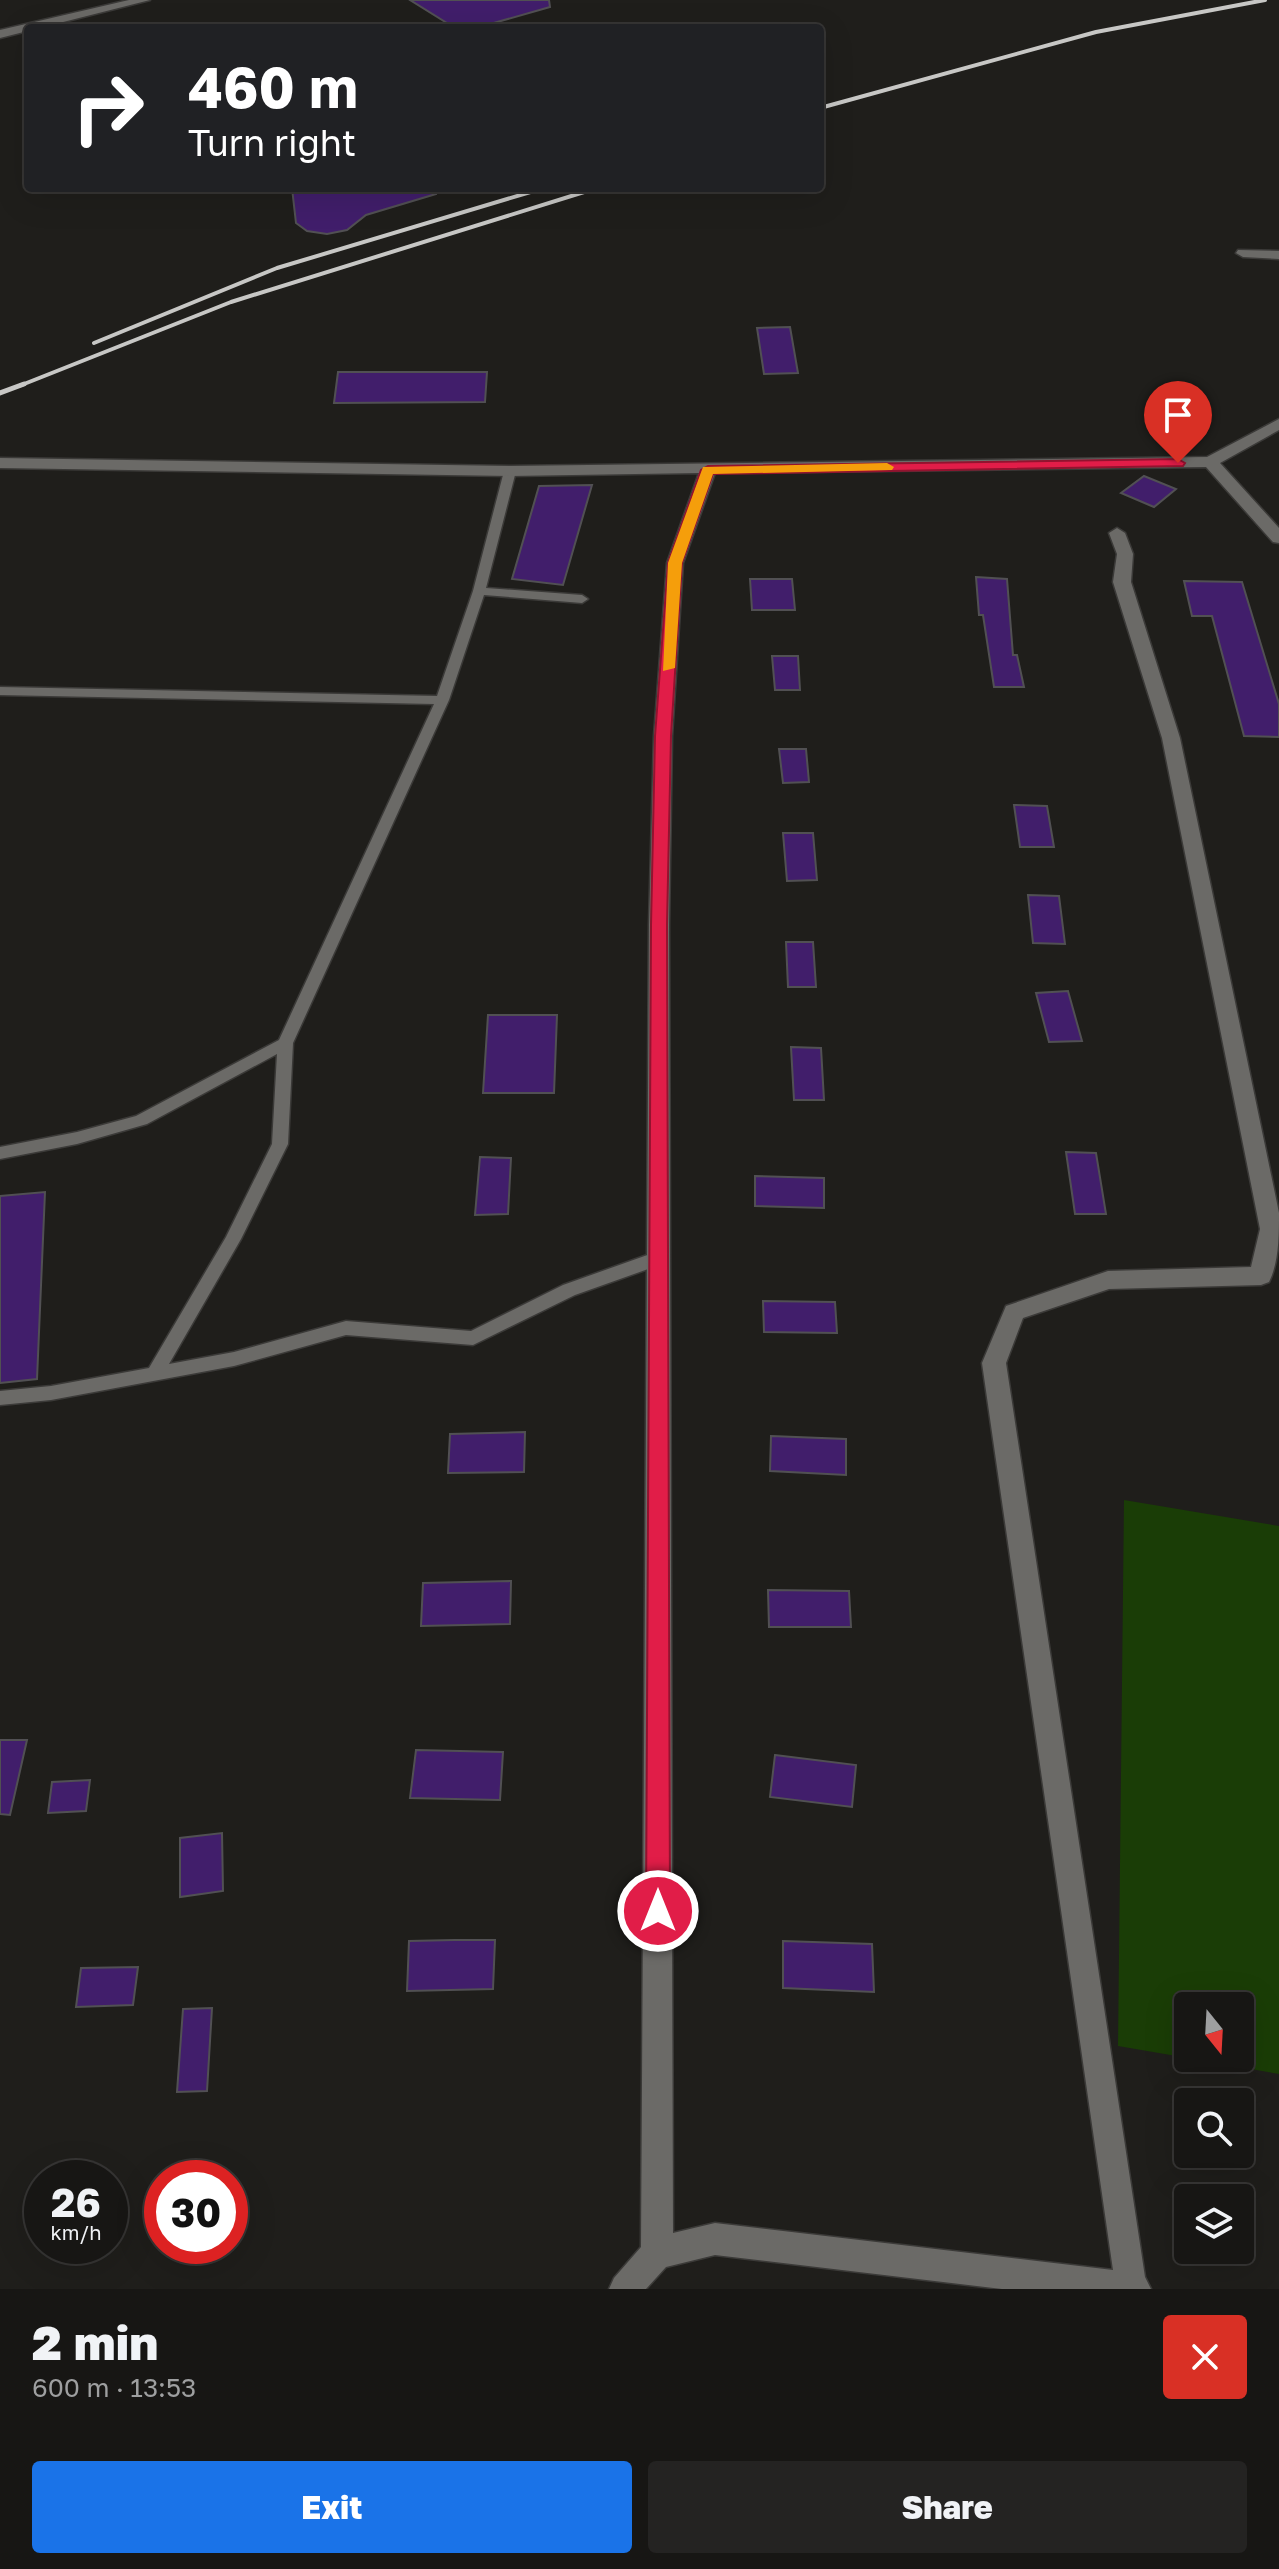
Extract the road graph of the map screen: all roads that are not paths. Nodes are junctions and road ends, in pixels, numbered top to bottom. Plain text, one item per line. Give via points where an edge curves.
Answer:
1 (144, 0) edge
2 (42, 24) edge
3 (24, 28) edge
4 (0, 34) edge
5 (1243, 253) dead end
6 (1279, 255) edge
7 (1279, 424) edge
8 (1210, 462) junction
9 (0, 463) edge
10 (708, 470) junction
11 (510, 471) junction
12 (1117, 533) dead end
13 (1279, 538) edge
14 (479, 591) junction
15 (582, 599) dead end
16 (0, 691) edge
17 (442, 700) junction
18 (285, 1043) junction
19 (0, 1153) edge
20 (659, 1258) junction
21 (154, 1374) junction
22 (0, 1398) edge
23 (657, 2253) junction
24 (625, 2289) edge
25 (1133, 2289) edge

1 - 2 street
3 - 4 street
5 - 6 street
7 - 8 street
8 - 10 street
8 - 13 street
9 - 11 street
10 - 11 street
10 - 20 street via 675,563 663,736
11 - 14 lane
12 - 25 street via 1125,554 1122,582 1171,738 1271,1229 1261,1276 1108,1280 1014,1312 994,1363
14 - 15 lane
14 - 17 lane
16 - 17 lane
17 - 18 lane
18 - 19 lane via 141,1120
18 - 21 lane via 280,1144 233,1239
20 - 21 lane via 569,1290 473,1338 346,1328 234,1359
20 - 23 street
21 - 22 lane
23 - 24 street
23 - 25 street via 715,2239

